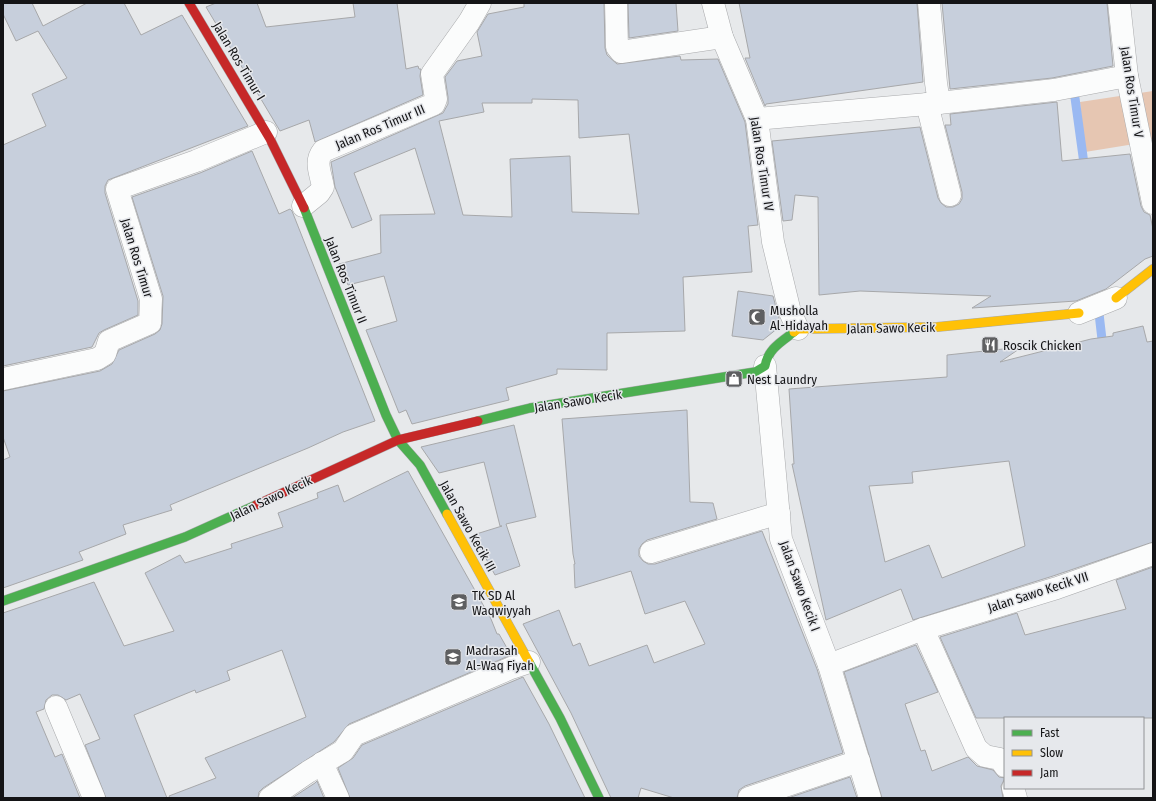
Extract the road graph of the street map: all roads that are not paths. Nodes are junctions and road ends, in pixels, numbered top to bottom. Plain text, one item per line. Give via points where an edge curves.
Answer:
1 (189, 3) edge
2 (480, 3) edge
3 (616, 3) edge
4 (713, 3) edge
5 (929, 3) edge
6 (1119, 3) edge
7 (722, 37) junction
8 (1127, 76) junction
9 (933, 104) junction
10 (757, 119) junction
11 (266, 132) junction
12 (950, 195) dead end
13 (1153, 203) edge
14 (303, 206) junction
15 (1153, 269) edge
16 (1116, 298) joint
17 (1079, 313) joint
18 (798, 329) junction
19 (765, 366) junction
20 (3, 379) edge
21 (398, 440) junction
22 (779, 513) junction
23 (651, 552) dead end
24 (1139, 559) edge
25 (3, 601) edge
26 (923, 629) junction
27 (529, 662) junction
28 (829, 665) junction
29 (56, 708) dead end
30 (859, 761) junction
31 (322, 763) junction
32 (1004, 765) edge
33 (94, 798) edge
34 (270, 798) edge
35 (338, 798) edge
36 (599, 798) edge
37 (749, 798) edge
38 (870, 798) edge

1 - 11 street, Jalan Ros Timur I
2 - 14 street, Jalan Ros Timur III via 432,74 436,99 434,104 323,151 317,162 323,188
3 - 7 street via 617,47 621,52
4 - 7 street, Jalan Ros Timur IV
5 - 9 street via 936,82
6 - 8 street, Jalan Ros Timur V
7 - 10 street, Jalan Ros Timur IV
8 - 9 street via 1062,89
8 - 13 street, Jalan Ros Timur V
9 - 10 street
9 - 12 street
10 - 18 street, Jalan Ros Timur IV via 773,242 790,312
11 - 14 street, Jalan Ros Timur II
11 - 20 street, Jalan Ros Timur via 196,161 117,189 151,299 150,323 109,341 105,354 97,359
14 - 21 street, Jalan Ros Timur II
15 - 16 street, Jalan Sawo Kecik
16 - 17 street, Jalan Sawo Kecik
17 - 18 street, Jalan Sawo Kecik via 937,327
18 - 19 street via 774,347
19 - 21 street, Jalan Sawo Kecik via 755,372 530,408
19 - 22 street, Jalan Sawo Kecik I
21 - 25 street, Jalan Sawo Kecik via 186,537
21 - 27 street, Jalan Sawo Kecik III via 420,465
22 - 23 street
22 - 28 street, Jalan Sawo Kecik I via 781,539
24 - 26 street, Jalan Sawo Kecik VII via 1057,588
26 - 28 street, Jalan Sawo Kecik VII
26 - 32 street via 976,748 985,756 1000,759
27 - 31 street via 354,735 343,751
27 - 36 street, Jalan Sawo Kecik III
28 - 30 street, Jalan Sawo Kecik I
29 - 33 street
30 - 37 street
30 - 38 street, Jalan Sawo Kecik I
31 - 34 street
31 - 35 street

